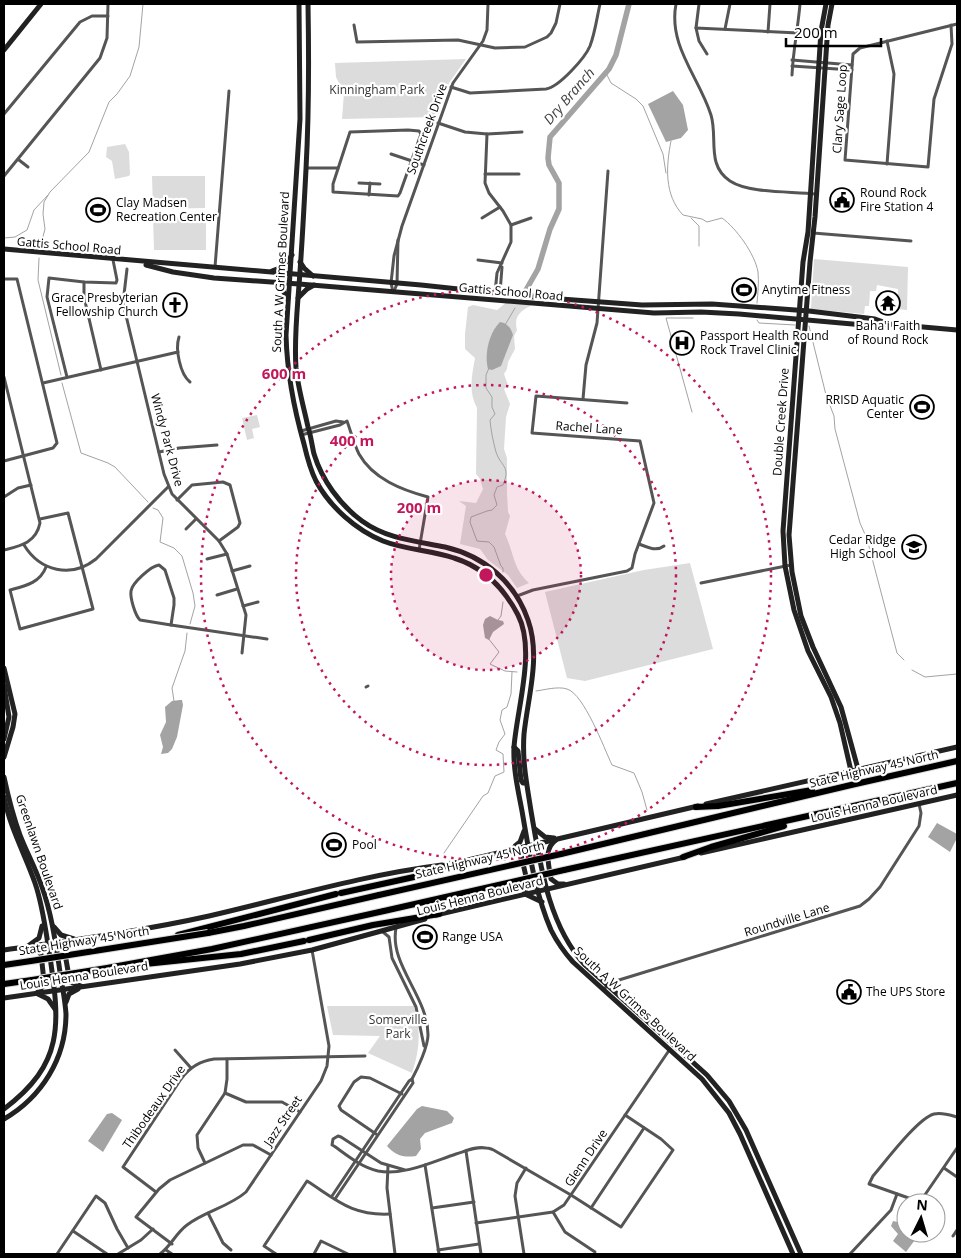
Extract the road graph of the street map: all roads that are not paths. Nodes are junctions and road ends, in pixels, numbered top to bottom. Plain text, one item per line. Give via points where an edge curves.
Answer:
1 (41, 4) edge
2 (108, 4) edge
3 (299, 4) edge
4 (308, 4) edge
5 (488, 4) edge
6 (560, 4) edge
7 (600, 4) edge
8 (676, 4) edge
9 (699, 4) edge
10 (730, 4) edge
11 (770, 4) edge
12 (800, 4) edge
13 (826, 4) edge
14 (832, 4) edge
15 (108, 16) junction
16 (354, 24) dead end
17 (957, 24) edge
18 (951, 25) junction
19 (696, 28) junction
20 (725, 29) junction
21 (768, 32) junction
22 (798, 33) junction
23 (887, 41) junction
24 (481, 45) junction
25 (4, 50) edge
26 (707, 54) dead end
27 (792, 60) junction
28 (803, 64) junction
29 (822, 65) junction
30 (852, 65) junction
31 (792, 66) junction
32 (852, 70) junction
33 (792, 75) dead end
34 (451, 87) junction
35 (228, 91) dead end
36 (4, 114) edge
37 (438, 123) junction
38 (522, 132) dead end
39 (487, 134) junction
40 (391, 154) dead end
41 (19, 160) junction
42 (412, 161) junction
43 (887, 164) junction
44 (424, 165) junction
45 (28, 167) dead end
46 (306, 168) junction
47 (338, 168) junction
48 (608, 171) dead end
49 (485, 174) junction
50 (519, 174) dead end
51 (4, 176) edge
52 (359, 182) dead end
53 (370, 183) junction
54 (380, 184) dead end
55 (813, 194) junction
56 (369, 195) junction
57 (500, 207) junction
58 (482, 218) dead end
59 (530, 218) dead end
60 (511, 225) junction
61 (811, 233) junction
62 (911, 241) dead end
63 (4, 249) edge
64 (292, 254) junction
65 (113, 260) junction
66 (478, 260) dead end
67 (133, 262) junction
68 (300, 262) junction
69 (502, 263) junction
70 (215, 268) junction
71 (127, 269) dead end
72 (268, 272) junction
73 (291, 274) junction
74 (300, 274) junction
75 (314, 276) junction
76 (4, 279) edge
77 (84, 282) junction
78 (276, 282) junction
79 (290, 283) junction
80 (394, 283) junction
81 (299, 284) junction
82 (314, 285) junction
83 (394, 292) junction
84 (497, 293) junction
85 (298, 298) junction
86 (463, 298) junction
87 (289, 300) junction
88 (598, 302) junction
89 (598, 309) junction
90 (803, 311) junction
91 (802, 319) junction
92 (889, 324) junction
93 (957, 330) edge
94 (180, 337) dead end
95 (178, 352) junction
96 (137, 361) junction
97 (101, 370) junction
98 (4, 377) edge
99 (67, 377) junction
100 (190, 382) dead end
101 (43, 383) junction
102 (583, 399) junction
103 (628, 403) dead end
104 (309, 431) junction
105 (301, 433) junction
106 (217, 445) dead end
107 (159, 452) junction
108 (24, 456) junction
109 (4, 461) edge
110 (31, 485) junction
111 (168, 487) junction
112 (4, 497) edge
113 (177, 500) junction
114 (40, 519) junction
115 (196, 519) junction
116 (186, 529) dead end
117 (219, 542) junction
118 (420, 543) junction
119 (638, 544) junction
120 (24, 545) junction
121 (664, 546) dead end
122 (4, 550) edge
123 (419, 551) junction
124 (227, 554) junction
125 (207, 559) dead end
126 (788, 565) junction
127 (250, 566) dead end
128 (46, 567) junction
129 (83, 567) junction
130 (232, 571) junction
131 (701, 583) dead end
132 (237, 589) junction
133 (217, 594) dead end
134 (518, 596) junction
135 (258, 602) dead end
136 (242, 606) junction
137 (171, 625) junction
138 (245, 636) junction
139 (267, 639) dead end
140 (242, 653) dead end
141 (4, 668) edge
142 (523, 674) junction
143 (532, 676) junction
144 (4, 686) edge
145 (833, 703) junction
146 (849, 733) junction
147 (4, 739) edge
148 (514, 747) junction
149 (957, 747) edge
150 (4, 757) edge
151 (957, 761) edge
152 (858, 769) junction
153 (851, 771) junction
154 (4, 776) edge
155 (957, 782) edge
156 (526, 783) junction
157 (851, 785) junction
158 (957, 795) edge
159 (4, 798) edge
160 (919, 804) junction
161 (7, 805) edge
162 (696, 807) junction
163 (830, 812) junction
164 (525, 828) junction
165 (534, 828) junction
166 (559, 838) junction
167 (537, 843) junction
168 (528, 845) junction
169 (512, 848) junction
170 (504, 851) junction
171 (683, 857) junction
172 (454, 863) junction
173 (34, 881) junction
174 (570, 884) junction
175 (561, 886) junction
176 (43, 889) junction
177 (547, 889) junction
178 (539, 890) junction
179 (524, 894) junction
180 (551, 901) junction
181 (542, 903) junction
182 (440, 914) junction
183 (43, 918) junction
184 (548, 922) junction
185 (53, 925) junction
186 (396, 928) junction
187 (208, 930) junction
188 (383, 931) junction
189 (77, 940) junction
190 (567, 941) junction
191 (56, 943) junction
192 (48, 944) junction
193 (25, 947) junction
194 (4, 950) edge
195 (312, 950) junction
196 (4, 965) edge
197 (107, 968) junction
198 (4, 984) edge
199 (83, 986) junction
200 (413, 986) junction
201 (605, 987) junction
202 (63, 990) junction
203 (408, 990) junction
204 (54, 991) junction
205 (37, 993) junction
206 (4, 998) edge
207 (66, 1011) junction
208 (56, 1012) junction
209 (424, 1046) junction
210 (671, 1047) junction
211 (175, 1050) dead end
212 (365, 1056) dead end
213 (328, 1057) junction
214 (227, 1059) junction
215 (191, 1068) junction
216 (225, 1093) junction
217 (403, 1095) junction
218 (4, 1109) edge
219 (731, 1111) junction
220 (300, 1112) junction
221 (625, 1115) junction
222 (957, 1117) edge
223 (4, 1120) edge
224 (644, 1128) junction
225 (377, 1134) junction
226 (957, 1148) edge
227 (466, 1151) junction
228 (364, 1152) junction
229 (755, 1152) junction
230 (749, 1154) junction
231 (271, 1155) junction
232 (357, 1162) junction
233 (205, 1163) junction
234 (425, 1165) junction
235 (388, 1166) junction
236 (526, 1168) junction
237 (944, 1168) junction
238 (405, 1170) junction
239 (387, 1172) junction
240 (957, 1177) edge
241 (156, 1192) junction
242 (926, 1193) edge
243 (896, 1194) edge
244 (572, 1195) junction
245 (896, 1197) edge
246 (333, 1198) junction
247 (474, 1202) junction
248 (432, 1208) junction
249 (591, 1208) junction
250 (553, 1212) junction
251 (208, 1213) junction
252 (390, 1214) junction
253 (518, 1217) junction
254 (476, 1223) junction
255 (152, 1229) junction
256 (957, 1230) edge
257 (73, 1231) junction
258 (784, 1234) junction
259 (953, 1236) dead end
260 (795, 1240) junction
261 (172, 1244) junction
262 (479, 1244) junction
263 (128, 1248) junction
264 (166, 1250) junction
265 (231, 1250) dead end
266 (438, 1252) edge
267 (594, 1252) dead end
268 (57, 1254) edge
269 (108, 1254) edge
270 (118, 1254) edge
271 (160, 1254) edge
272 (172, 1254) edge
273 (276, 1254) edge
274 (314, 1254) edge
275 (348, 1254) edge
276 (395, 1254) edge
277 (481, 1254) edge
278 (524, 1254) edge
279 (793, 1254) edge
280 (801, 1254) edge
281 (850, 1254) edge

1 - 25 main road
2 - 15 street
3 - 64 main road, South A W Grimes Boulevard via 300,119
4 - 46 main road, South A W Grimes Boulevard
5 - 24 street, Southcreek Drive via 487,30
6 - 24 street via 556,23 547,37 525,47
7 - 34 street via 587,52 554,87 475,93
8 - 55 street via 675,24 681,52 711,115 714,156 719,169 742,187
9 - 19 street
10 - 20 street
11 - 21 street
12 - 22 street
13 - 29 main road, Double Creek Drive via 822,20
14 - 29 main road, Double Creek Drive
15 - 36 street via 92,16 80,22
15 - 41 street via 106,43 100,58
16 - 24 street via 356,42 458,40
17 - 18 street, Clary Sage Loop
18 - 23 street, Clary Sage Loop
18 - 43 street, Clary Sage Loop via 952,44 934,99 928,167
19 - 20 street
19 - 26 street
20 - 21 street
21 - 22 street
22 - 27 street
23 - 30 street, Clary Sage Loop via 857,49
23 - 43 street via 894,74
24 - 34 street, Southcreek Drive
27 - 28 street
27 - 31 street
28 - 29 street
28 - 31 street
29 - 30 street
29 - 32 street
29 - 55 main road, Double Creek Drive
30 - 32 street, Clary Sage Loop
31 - 33 street
32 - 43 street, Clary Sage Loop via 845,160
34 - 37 street, Southcreek Drive
35 - 70 street
37 - 39 street via 464,132
37 - 44 street, Southcreek Drive
38 - 39 street
39 - 49 street
40 - 42 street
41 - 45 street
41 - 51 street
42 - 44 street
42 - 47 street via 422,132 352,132 348,135
42 - 56 street via 398,196
44 - 80 street, Southcreek Drive via 398,237
46 - 47 street
46 - 68 main road, South A W Grimes Boulevard
47 - 56 street via 333,192
48 - 88 street
49 - 50 street
49 - 57 street via 488,190
52 - 53 street
53 - 54 street
53 - 56 street
55 - 61 main road, Double Creek Drive
57 - 58 street
57 - 60 street
59 - 60 street
60 - 69 street via 510,242
61 - 62 street
61 - 90 main road, Double Creek Drive
63 - 65 main road, Gattis School Road
64 - 72 main road via 282,267
64 - 73 main road, South A W Grimes Boulevard
65 - 67 main road, Gattis School Road
65 - 77 street via 116,283
66 - 69 street
67 - 70 main road, Gattis School Road
67 - 78 main road, Gattis School Road via 191,275
68 - 74 main road, South A W Grimes Boulevard
68 - 75 main road
69 - 84 street
70 - 72 main road, Gattis School Road
71 - 96 street, Windy Park Drive via 124,303
72 - 73 main road, Gattis School Road
73 - 74 main road, Gattis School Road
73 - 79 main road, South A W Grimes Boulevard
74 - 75 main road, Gattis School Road
74 - 81 main road, South A W Grimes Boulevard
75 - 80 main road, Gattis School Road
76 - 101 street via 17,279
77 - 97 street via 84,297
77 - 99 street via 49,278 47,297
78 - 79 main road, Gattis School Road
78 - 87 main road
79 - 81 main road, Gattis School Road
79 - 87 main road, South A W Grimes Boulevard
80 - 83 street, Southcreek Drive
80 - 84 main road, Gattis School Road
81 - 82 main road, Gattis School Road
81 - 85 main road, South A W Grimes Boulevard
82 - 83 main road, Gattis School Road
82 - 85 main road
83 - 86 main road, Gattis School Road
84 - 86 main road via 494,298
84 - 88 main road, Gattis School Road
85 - 104 main road, South A W Grimes Boulevard via 296,369
86 - 89 main road, Gattis School Road
87 - 105 main road, South A W Grimes Boulevard via 287,360
88 - 89 street
88 - 90 main road, Gattis School Road via 642,306 712,304
89 - 91 main road, Gattis School Road
89 - 102 street via 586,365
90 - 91 main road, Double Creek Drive
90 - 92 main road, Gattis School Road via 875,319
91 - 92 main road, Gattis School Road via 875,326
91 - 126 main road, Double Creek Drive via 784,531
92 - 93 main road, Gattis School Road
94 - 95 street
95 - 96 street
95 - 100 street
96 - 97 street
96 - 107 street, Windy Park Drive
97 - 99 street
98 - 108 street
99 - 101 street
101 - 108 street via 56,445
102 - 103 street, Rachel Lane
102 - 119 street, Rachel Lane via 536,396 532,433 640,441 654,503
104 - 105 street
104 - 118 main road, South A W Grimes Boulevard via 327,481 348,509 392,536
104 - 118 street via 347,421 360,456 377,475 398,487 428,497
105 - 123 main road, South A W Grimes Boulevard via 316,481 338,509 382,541
106 - 107 street
107 - 111 street, Windy Park Drive
108 - 109 street
108 - 110 street
110 - 112 street via 18,488
110 - 114 street
111 - 113 street, Windy Park Drive
111 - 129 street via 96,559
113 - 115 street, Windy Park Drive
113 - 117 street via 192,485 223,482 230,485 240,523
114 - 120 street via 35,536
114 - 129 street via 68,513
115 - 116 street
115 - 117 street, Windy Park Drive
117 - 124 street, Windy Park Drive
118 - 123 street
118 - 134 main road, South A W Grimes Boulevard via 463,552 493,568
119 - 121 street via 654,550
119 - 134 street, Rachel Lane via 632,568 627,571
120 - 122 street
120 - 128 street
123 - 142 main road, South A W Grimes Boulevard via 454,558 473,566 494,581 510,600 524,633
124 - 125 street
124 - 130 street, Windy Park Drive
126 - 131 street
126 - 145 main road, Double Creek Drive via 790,593 800,628
126 - 146 main road, Double Creek Drive via 801,616
127 - 130 street
128 - 129 street via 63,571
128 - 129 street via 35,581 10,590 20,628 93,609
130 - 132 street, Windy Park Drive
132 - 133 street
132 - 136 street, Windy Park Drive
134 - 143 main road, South A W Grimes Boulevard via 533,634
135 - 136 street
136 - 138 street, Windy Park Drive via 246,618
137 - 137 street via 142,621 136,615 131,588 154,565 165,569 174,598
137 - 138 street
138 - 139 street
138 - 140 street, Windy Park Drive
141 - 150 main road via 14,714
142 - 143 street
142 - 148 main road, South A W Grimes Boulevard
143 - 156 main road, South A W Grimes Boulevard via 524,735
144 - 147 main road via 9,717
145 - 146 street
145 - 153 main road, Double Creek Drive via 845,737
146 - 152 main road, Double Creek Drive
148 - 156 main road via 518,752 521,780
148 - 164 main road, South A W Grimes Boulevard
149 - 152 main road
151 - 157 highway, State Highway 45 North
152 - 153 main road
153 - 162 main road
154 - 161 main road, Greenlawn Boulevard
155 - 163 highway
156 - 165 main road, South A W Grimes Boulevard
157 - 162 highway
157 - 187 highway, State Highway 45 North, bridge via 244,926
158 - 160 main road, Louis Henna Boulevard
159 - 161 main road, Greenlawn Boulevard
160 - 171 main road, Louis Henna Boulevard
160 - 201 street, Roundville Lane via 919,826 880,886 860,906
161 - 173 main road, Greenlawn Boulevard via 13,830
161 - 176 main road, Greenlawn Boulevard
162 - 166 main road
163 - 171 highway
163 - 197 highway, bridge via 212,949
164 - 168 main road, South A W Grimes Boulevard
164 - 169 main road via 520,842
165 - 166 main road via 545,837
165 - 167 main road, South A W Grimes Boulevard
166 - 167 main road
166 - 174 main road via 550,844 548,854 552,879 558,884
167 - 168 main road
167 - 177 main road, South A W Grimes Boulevard
168 - 169 main road
168 - 178 main road, South A W Grimes Boulevard
169 - 170 main road
170 - 172 main road
170 - 179 main road via 521,855 528,885
171 - 174 main road, Louis Henna Boulevard
172 - 187 highway via 396,882
172 - 189 main road via 391,873 208,916
173 - 176 main road
173 - 183 main road, Greenlawn Boulevard
174 - 175 main road, Louis Henna Boulevard
175 - 177 main road, Louis Henna Boulevard
175 - 180 main road
176 - 185 main road, Greenlawn Boulevard
177 - 178 main road, Louis Henna Boulevard
177 - 180 main road, South A W Grimes Boulevard
178 - 179 main road, Louis Henna Boulevard
178 - 181 main road, South A W Grimes Boulevard
179 - 181 main road
179 - 182 main road, Louis Henna Boulevard
180 - 190 main road, South A W Grimes Boulevard
181 - 184 main road, South A W Grimes Boulevard
182 - 186 main road, Louis Henna Boulevard
182 - 197 highway via 241,954
183 - 192 main road, Greenlawn Boulevard
183 - 193 main road via 40,938
184 - 190 main road via 558,937
184 - 201 main road, South A W Grimes Boulevard via 566,954
185 - 189 main road via 61,935
185 - 191 main road, Greenlawn Boulevard
186 - 188 main road, Louis Henna Boulevard
186 - 200 street via 399,958
187 - 196 highway, State Highway 45 North, bridge
188 - 195 main road, Louis Henna Boulevard
188 - 203 street via 389,937 392,958
189 - 191 main road
189 - 199 main road via 64,954 70,982
190 - 201 main road, South A W Grimes Boulevard
191 - 192 main road
191 - 202 main road, Greenlawn Boulevard
192 - 193 main road
192 - 204 main road, Greenlawn Boulevard
193 - 194 main road
193 - 205 main road via 40,954 44,980
195 - 199 main road, Louis Henna Boulevard via 218,968
195 - 213 street, Jazz Street via 329,1046
197 - 198 highway, bridge
199 - 202 main road, Louis Henna Boulevard
199 - 207 main road via 69,994
200 - 203 street
200 - 209 street via 426,1019 428,1035
201 - 210 main road, South A W Grimes Boulevard
202 - 204 main road, Louis Henna Boulevard
202 - 207 main road, Greenlawn Boulevard
203 - 209 street via 420,1019
204 - 205 main road, Louis Henna Boulevard
204 - 208 main road, Greenlawn Boulevard
205 - 206 main road, Louis Henna Boulevard
205 - 208 main road via 53,1003
207 - 223 main road, Greenlawn Boulevard via 62,1046 49,1076 26,1104
208 - 218 main road, Greenlawn Boulevard via 54,1045 41,1071 24,1093
209 - 217 street via 413,1083
210 - 219 main road, South A W Grimes Boulevard
210 - 221 street, Glenn Drive
211 - 215 street
212 - 213 street, Thibodeaux Drive
213 - 214 street, Thibodeaux Drive
213 - 220 street, Jazz Street via 321,1081
214 - 215 street, Thibodeaux Drive via 209,1060
214 - 216 street
215 - 241 street, Thibodeaux Drive via 123,1167
216 - 220 street via 246,1102 282,1102
216 - 233 street via 197,1135 198,1148
217 - 225 street
217 - 225 street via 370,1078 361,1078 354,1082 340,1102 341,1110
219 - 229 main road, South A W Grimes Boulevard
219 - 230 main road, South A W Grimes Boulevard
220 - 231 street, Jazz Street
221 - 224 street
221 - 244 street, Glenn Drive
222 - 243 street via 935,1113 921,1121 868,1184
224 - 249 street
224 - 249 street via 673,1150 621,1227
225 - 228 street
226 - 237 street
227 - 234 street
227 - 236 street via 487,1148
227 - 247 street
228 - 232 street
228 - 232 street via 341,1137 333,1138 334,1146
228 - 235 street
229 - 230 main road
229 - 260 main road, South A W Grimes Boulevard
230 - 258 main road, South A W Grimes Boulevard
231 - 233 street via 246,1144
231 - 251 street, Jazz Street via 242,1195
232 - 239 street
232 - 246 street
233 - 241 street via 170,1180
234 - 238 street
234 - 248 street
235 - 238 street
235 - 239 street
236 - 244 street
236 - 253 street via 516,1189
237 - 240 street
237 - 242 street
238 - 239 street
239 - 252 street
241 - 255 street via 136,1216
244 - 249 street
244 - 250 street, Glenn Drive
245 - 281 street via 891,1210
246 - 252 street via 362,1212
246 - 273 street via 307,1180 264,1246
247 - 248 street
247 - 254 street
248 - 266 street
250 - 253 street
250 - 267 street via 565,1232
251 - 261 street, Jazz Street via 187,1225
251 - 265 street via 223,1243
252 - 276 street
253 - 254 street
253 - 278 street
254 - 262 street
255 - 261 street
255 - 263 street
256 - 259 street
257 - 263 street via 96,1196 106,1203
257 - 268 street
257 - 269 street
258 - 260 main road
258 - 279 main road, South A W Grimes Boulevard
260 - 280 main road, South A W Grimes Boulevard
261 - 264 street, Jazz Street
262 - 266 street
262 - 277 street
263 - 270 street
264 - 271 street, Jazz Street
264 - 272 street
274 - 275 street via 321,1241

